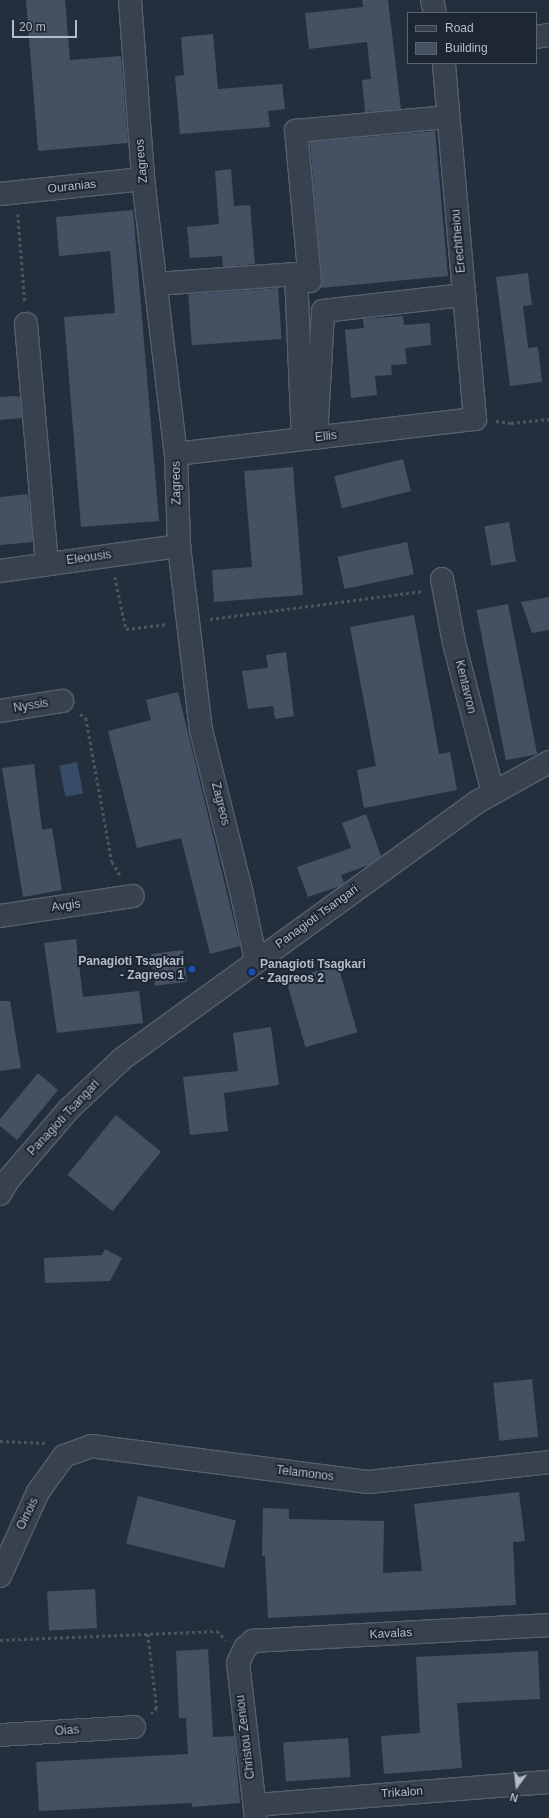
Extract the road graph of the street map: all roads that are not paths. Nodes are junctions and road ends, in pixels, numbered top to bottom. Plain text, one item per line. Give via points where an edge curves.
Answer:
1 (130, 0) edge
2 (432, 0) edge
3 (434, 12) edge
4 (549, 35) edge
5 (537, 37) edge
6 (444, 64) edge
7 (448, 117) junction
8 (143, 179) junction
9 (8, 194) edge
10 (310, 281) dead end
11 (156, 284) junction
12 (464, 296) junction
13 (26, 324) road end
14 (475, 419) joint
15 (310, 438) junction
16 (176, 454) junction
17 (179, 546) junction
18 (47, 564) junction
19 (0, 571) edge
20 (443, 584) road end
21 (62, 701) road end
22 (0, 711) edge
23 (549, 762) edge
24 (492, 793) junction
25 (132, 896) road end
26 (0, 916) edge
27 (256, 961) junction
28 (3, 1183) edge
29 (64, 1456) joint
30 (549, 1462) edge
31 (0, 1576) edge
32 (549, 1625) edge
33 (240, 1655) joint
34 (134, 1727) road end
35 (0, 1735) edge
36 (549, 1782) edge
37 (255, 1811) edge

1 - 8 street, Zagreos
2 - 3 street
4 - 5 street
6 - 7 street, Erechtheiou
7 - 10 street via 296,131
7 - 12 street, Erechtheiou
8 - 9 street, Ouranias
8 - 11 street, Zagreos
11 - 15 street via 296,274
11 - 16 street, Zagreos
12 - 14 street, Erechtheiou
12 - 15 street via 323,311
13 - 18 street
14 - 15 street, Ellis
15 - 16 street, Ellis
16 - 17 street, Zagreos
17 - 18 street, Eleousis
17 - 27 street, Zagreos via 201,730
18 - 19 street, Eleousis
20 - 24 street, Kentavron via 454,643
21 - 22 street, Nyssis
23 - 24 street, Panagioti Tsangari
24 - 27 street, Panagioti Tsangari
25 - 26 street, Avgis
27 - 28 street, Panagioti Tsangari via 122,1059 69,1109
29 - 30 street, Telamonos via 91,1446 369,1482
29 - 31 street, Oinois via 38,1492
32 - 33 street, Kavalas via 253,1641
33 - 37 street, Christou Zeniou via 239,1672
34 - 35 street, Oias
36 - 37 street, Trikalon

